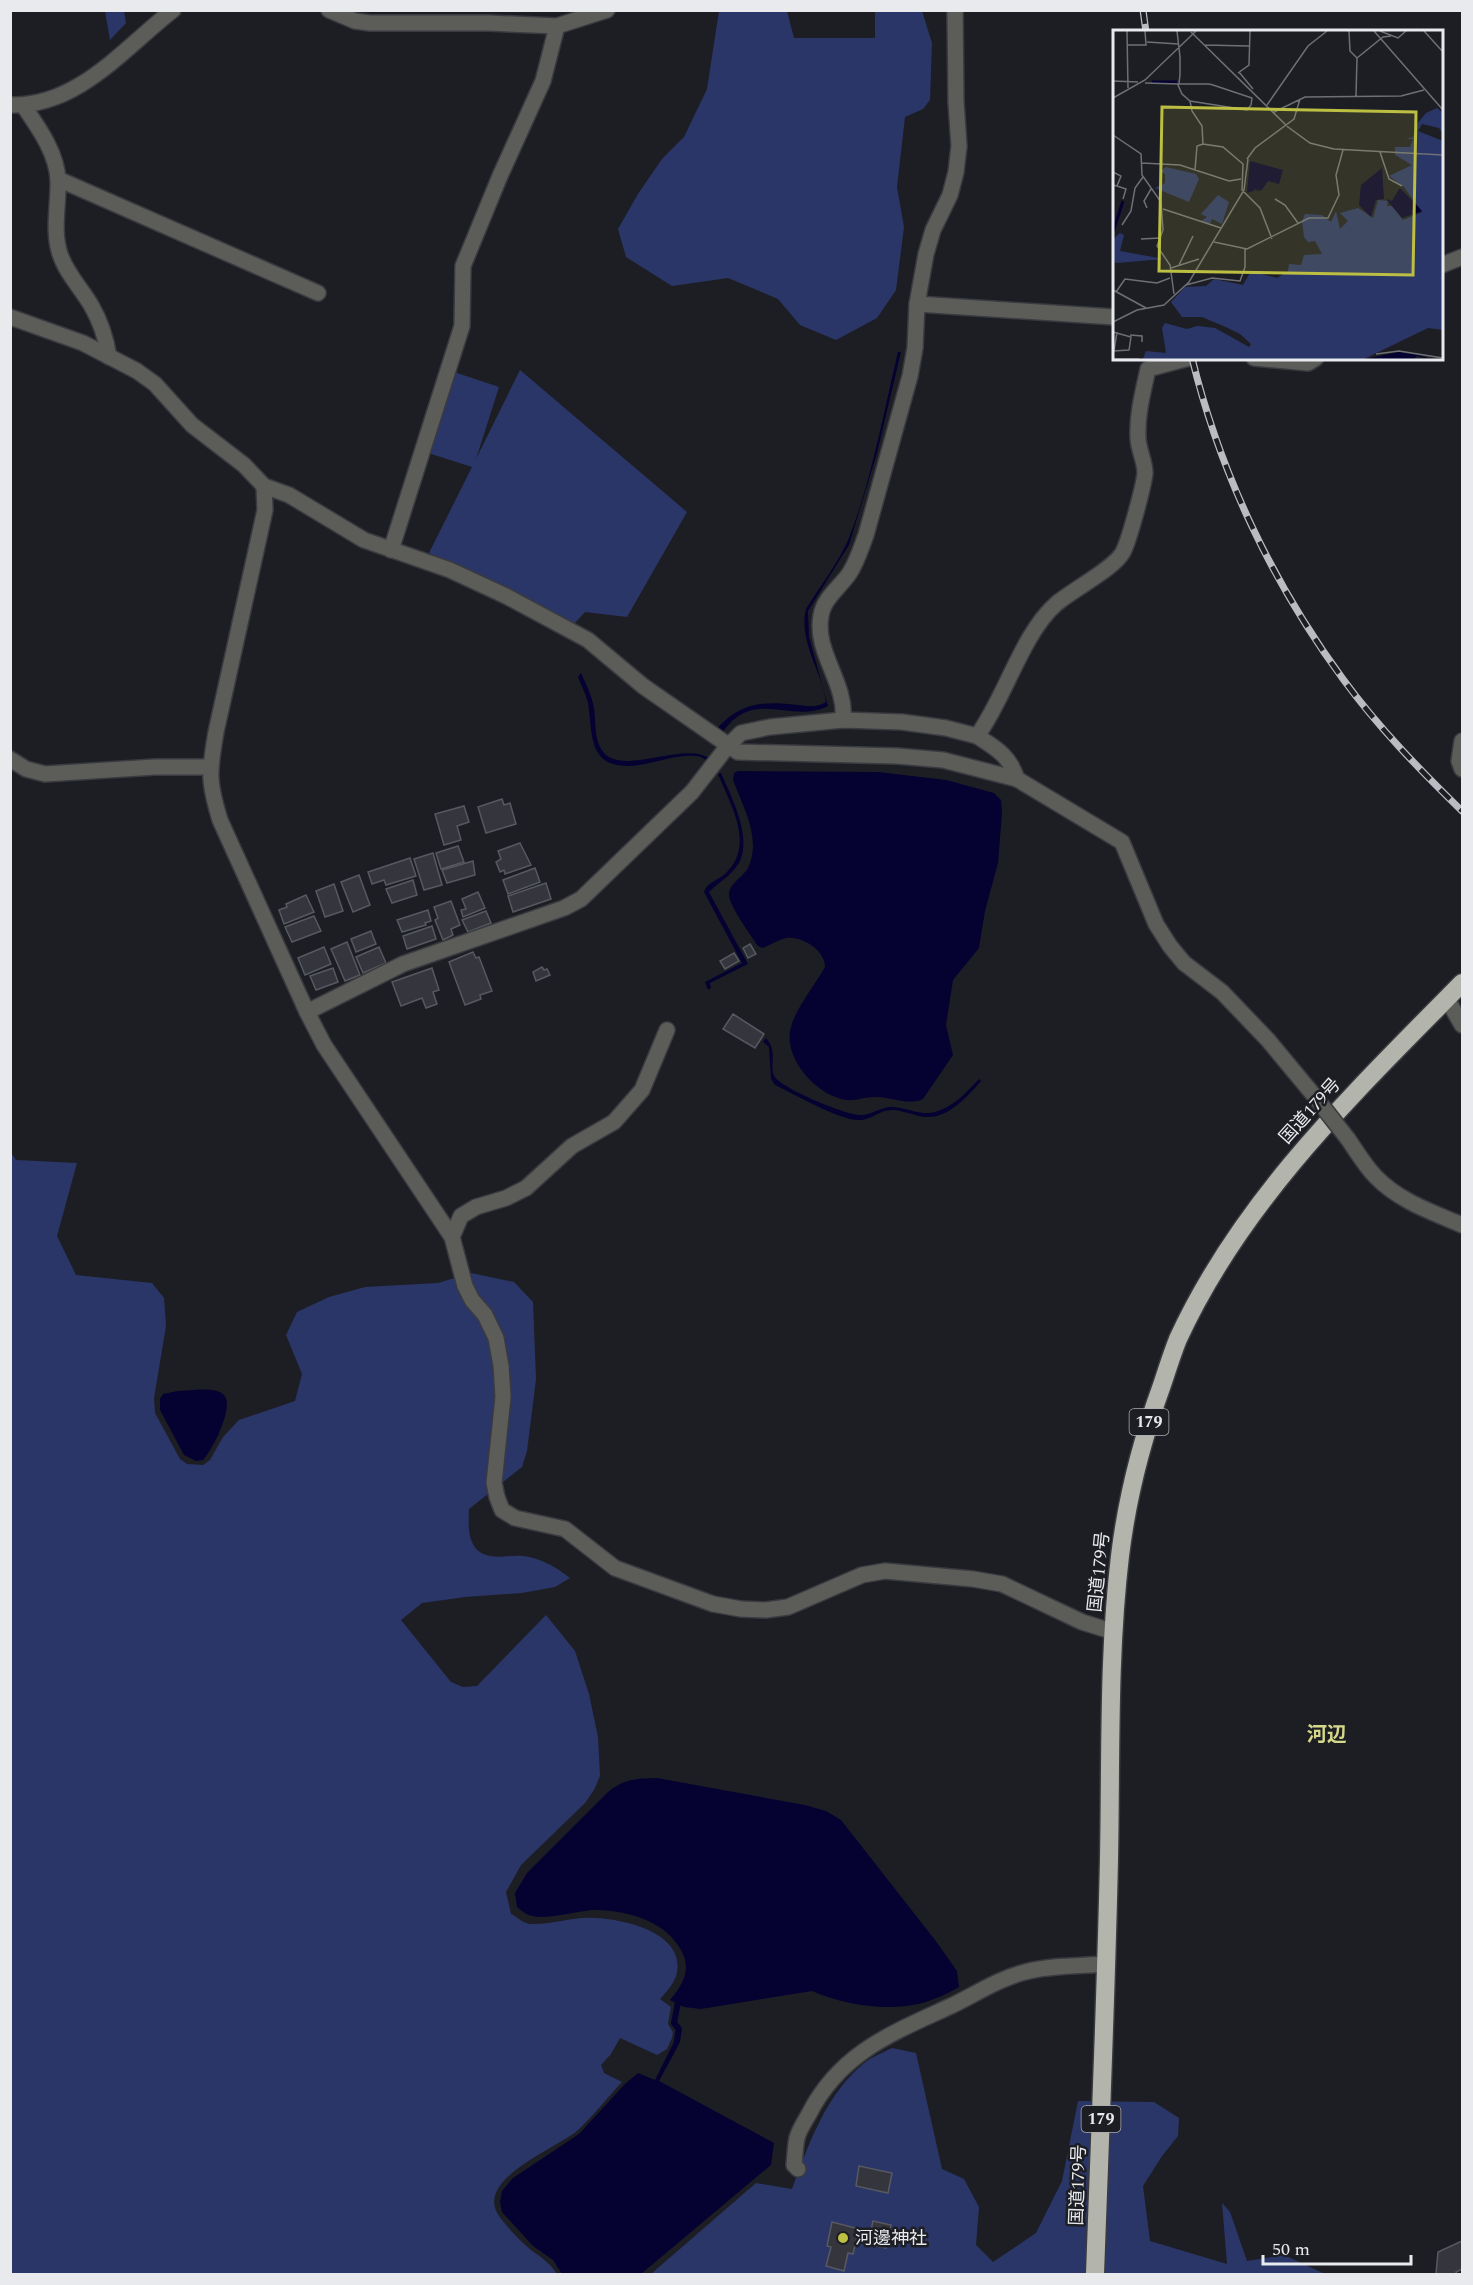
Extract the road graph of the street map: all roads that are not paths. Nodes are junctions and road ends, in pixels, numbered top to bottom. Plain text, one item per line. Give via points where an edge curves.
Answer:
1 (173, 10) edge
2 (328, 10) edge
3 (607, 10) edge
4 (955, 10) edge
5 (557, 26) junction
6 (17, 105) edge
7 (58, 179) junction
8 (1462, 257) edge
9 (1443, 265) edge
10 (318, 293) dead end
11 (917, 304) junction
12 (10, 317) edge
13 (1113, 317) edge
14 (109, 357) junction
15 (1182, 360) edge
16 (1276, 360) edge
17 (1313, 360) edge
18 (1148, 364) edge
19 (264, 486) junction
20 (391, 550) junction
21 (843, 720) junction
22 (976, 736) junction
23 (1462, 741) edge
24 (727, 747) junction
25 (10, 759) edge
26 (210, 766) junction
27 (1462, 769) edge
28 (1017, 779) junction
29 (1462, 983) edge
30 (1447, 999) junction
31 (307, 1012) junction
32 (1462, 1025) edge
33 (667, 1030) dead end
34 (1462, 1225) edge
35 (452, 1237) junction
36 (1114, 1632) junction
37 (1107, 1964) junction
38 (798, 2169) dead end
39 (1095, 2274) edge

1 - 6 street via 90,79 55,97
2 - 5 street via 370,23
3 - 5 street
4 - 11 street via 959,146 956,172 930,241
5 - 20 street via 543,81 464,266 462,326
6 - 7 street via 44,138
7 - 10 street
7 - 14 street via 59,252 100,322
8 - 9 street
11 - 13 street
11 - 21 street via 910,375 866,535 849,574 820,615 825,650 841,690
12 - 14 street via 83,343
14 - 19 street via 155,384 192,425 244,465
15 - 18 street
16 - 17 street
18 - 22 street via 1138,438 1145,472 1124,551 1116,563 1055,605 1040,621 991,717
19 - 20 street via 289,495 346,530
19 - 26 street via 265,510
20 - 24 street via 450,570 588,640
21 - 22 street via 902,722
21 - 24 street via 753,729
22 - 28 street via 999,750 1013,765
23 - 27 street
24 - 28 street via 738,752 943,760
24 - 31 street via 692,792 581,898 564,908 403,964
25 - 26 street via 26,770 45,774
26 - 31 street via 211,789 220,820
28 - 34 street, bridge via 1122,842 1156,924 1185,963 1222,992 1312,1093 1374,1175 1409,1201
29 - 30 highway, 国道179号 / 179
30 - 32 street
30 - 36 highway, 国道179号 / 179 via 1317,1132 1263,1198 1219,1263 1178,1340 1149,1420 1129,1499
31 - 35 street via 324,1045
33 - 35 street via 642,1090 614,1122 572,1146 526,1188 461,1216
35 - 36 street via 465,1286 496,1338 503,1397 494,1483 502,1510 515,1518 565,1529 615,1568 712,1604 766,1610 788,1606 862,1575 885,1571 1002,1584 1082,1622
36 - 37 highway, 国道179号 / 179
37 - 38 street via 1046,1968 1005,1979 858,2053 835,2074 816,2100 797,2138 794,2166
37 - 39 highway, 国道179号 / 179

